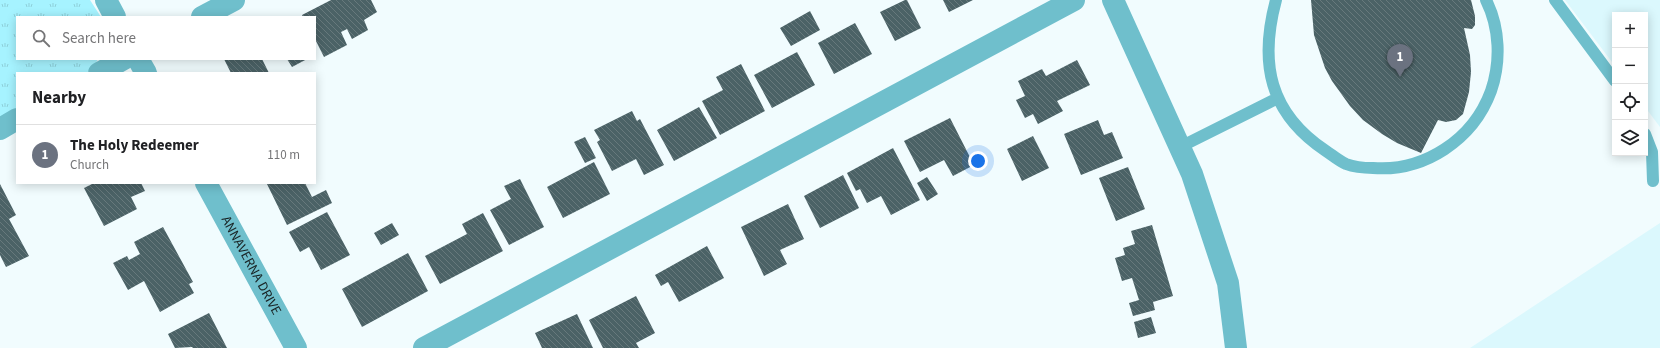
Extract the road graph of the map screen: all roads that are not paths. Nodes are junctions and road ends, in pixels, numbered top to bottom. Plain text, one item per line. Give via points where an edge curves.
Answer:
1 (106, 0) edge
2 (234, 0) edge
3 (1074, 0) edge
4 (1113, 0) edge
5 (1276, 0) edge
6 (1486, 0) edge
7 (1555, 0) edge
8 (114, 16) edge
9 (204, 16) edge
10 (122, 60) edge
11 (139, 60) edge
12 (101, 72) edge
13 (145, 72) edge
14 (1612, 77) edge
15 (1278, 98) junction
16 (16, 121) edge
17 (0, 129) edge
18 (1648, 142) edge
19 (1180, 147) junction
20 (1653, 181) dead end
21 (207, 184) edge
22 (296, 348) edge
23 (424, 348) edge
24 (1236, 348) edge

1 - 8 street
2 - 9 street
3 - 23 street
4 - 19 street
5 - 15 lane via 1267,44 1270,73
6 - 15 lane via 1497,37 1494,82 1473,124 1450,146 1431,157 1394,168 1366,168 1345,164 1306,136 1294,124
7 - 14 lane
10 - 12 street
11 - 13 street
15 - 19 lane
16 - 17 street
18 - 20 lane via 1652,152
19 - 24 street via 1192,174 1228,283
21 - 22 street, ANNAVERNA DRIVE

